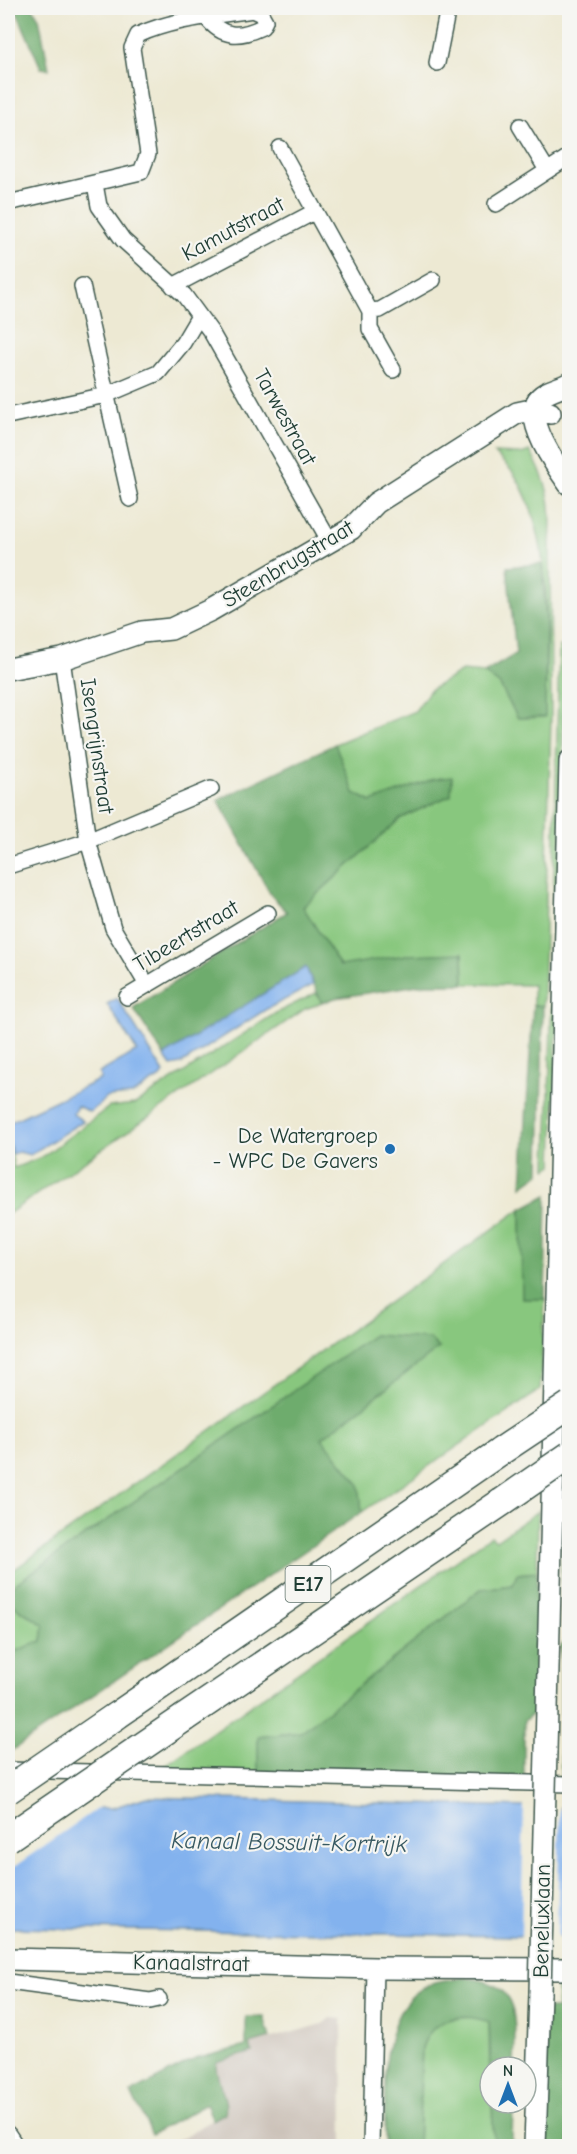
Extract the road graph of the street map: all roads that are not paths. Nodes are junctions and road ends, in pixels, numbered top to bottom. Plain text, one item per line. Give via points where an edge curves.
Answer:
1 (448, 8) edge
2 (206, 17) dead end
3 (436, 63) dead end
4 (520, 126) dead end
5 (280, 148) dead end
6 (570, 156) edge
7 (547, 170) junction
8 (95, 184) junction
9 (8, 203) edge
10 (496, 204) dead end
11 (314, 212) junction
12 (433, 279) dead end
13 (82, 286) dead end
14 (173, 286) junction
15 (370, 311) junction
16 (199, 316) junction
17 (393, 370) dead end
18 (568, 384) edge
19 (106, 395) junction
20 (543, 411) junction
21 (8, 416) edge
22 (570, 464) edge
23 (570, 484) edge
24 (130, 499) dead end
25 (330, 542) junction
26 (62, 658) junction
27 (8, 669) edge
28 (570, 760) edge
29 (211, 789) dead end
30 (88, 841) junction
31 (8, 866) edge
32 (268, 912) dead end
33 (147, 985) junction
34 (127, 997) dead end
35 (570, 1405) edge
36 (570, 1455) edge
37 (8, 1770) edge
38 (570, 1784) edge
39 (8, 1790) edge
40 (8, 1838) edge
41 (8, 1959) edge
42 (375, 1968) junction
43 (570, 1969) edge
44 (8, 1982) edge
45 (159, 1999) dead end
46 (8, 2134) edge
47 (16, 2146) edge
48 (371, 2146) edge
49 (535, 2146) edge

1 - 3 street
2 - 8 street via 154,27 138,35 132,48 148,154 141,172
4 - 7 street
5 - 11 street, Kamutstraat
6 - 7 street
7 - 10 street
8 - 9 street
8 - 14 street, Tarwestraat via 99,206 123,240
11 - 14 street, Kamutstraat
11 - 15 street, Kamutstraat
12 - 15 street via 380,310
13 - 19 street
14 - 16 street, Tarwestraat
15 - 17 street, Kamutstraat via 370,329
16 - 19 street via 183,344 158,374
16 - 25 street, Tarwestraat
18 - 20 street, Steenbrugstraat via 542,397
19 - 21 street
19 - 24 street
20 - 22 street
20 - 23 street via 536,424
20 - 25 street, Steenbrugstraat via 517,413 376,504 351,529
25 - 26 street, Steenbrugstraat via 171,629 142,632
26 - 27 street, Steenbrugstraat
26 - 30 street, Isengrijnstraat
28 - 49 street, Beneluxlaan, bridge
29 - 30 street, Isengrijnstraat
30 - 31 street
30 - 33 street, Isengrijnstraat via 113,928
32 - 33 street, Tibeertstraat
33 - 34 street, Tibeertstraat
35 - 39 highway, E17, bridge
36 - 40 highway, E17, bridge
37 - 38 street
41 - 42 street, Kanaalstraat
42 - 43 street, Kanaalstraat
42 - 48 street
44 - 45 street
46 - 47 street

